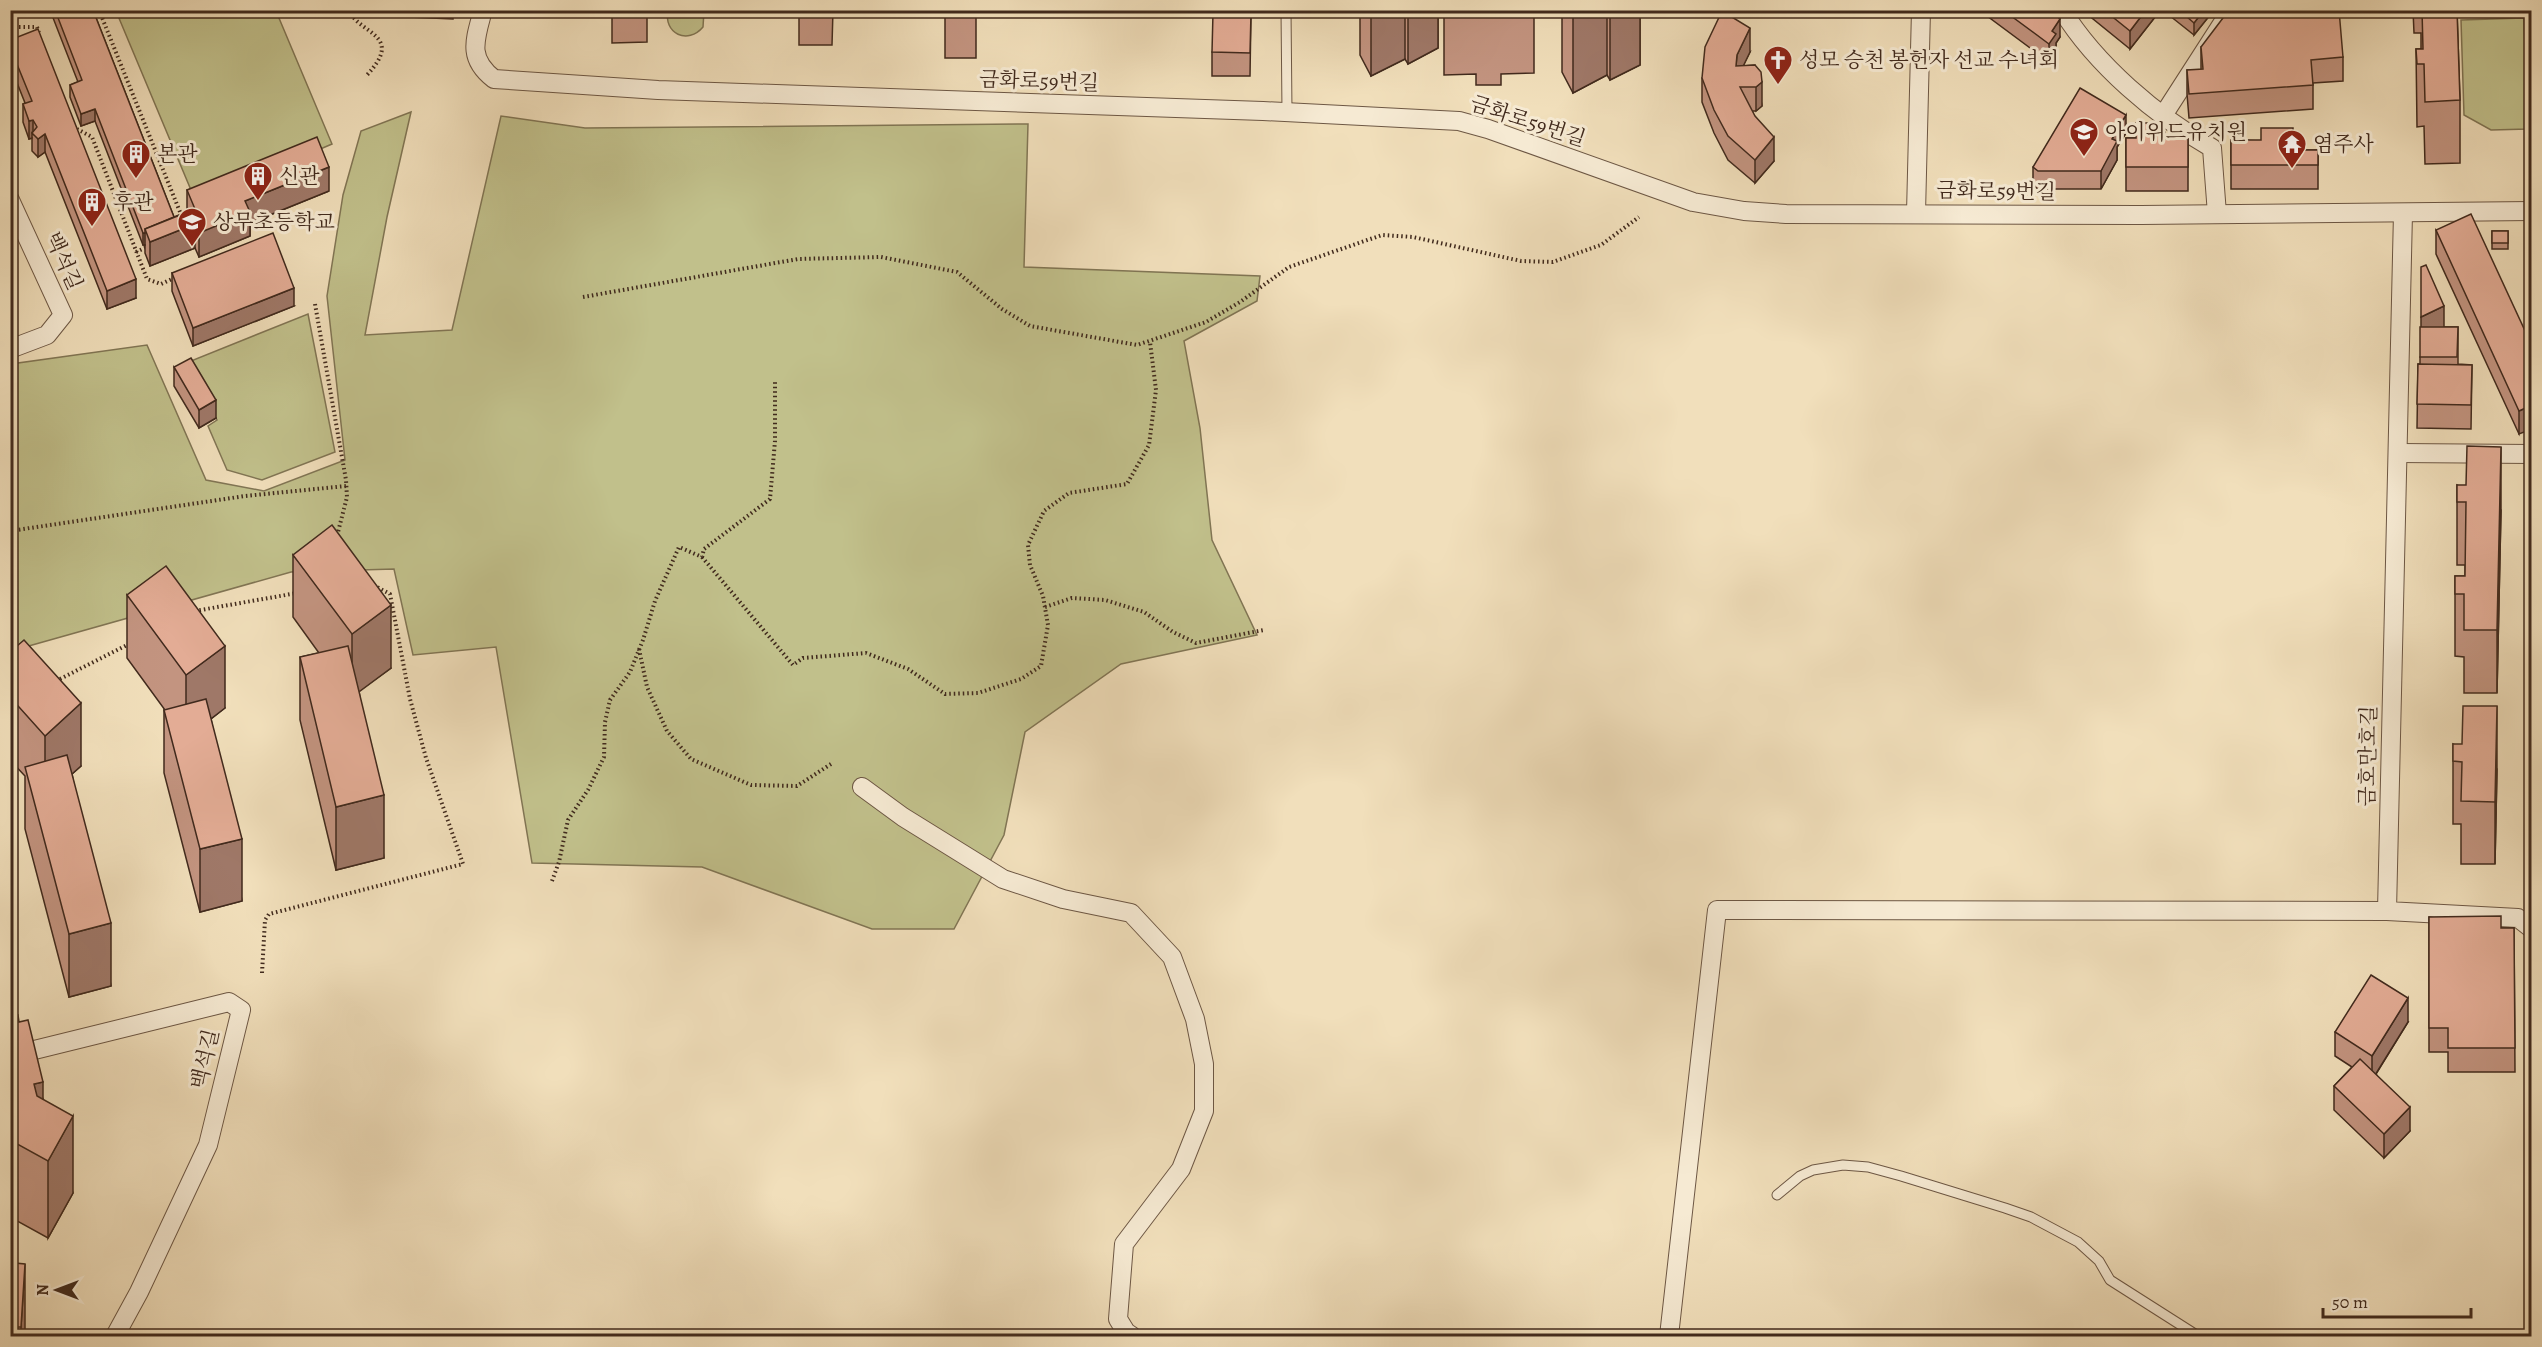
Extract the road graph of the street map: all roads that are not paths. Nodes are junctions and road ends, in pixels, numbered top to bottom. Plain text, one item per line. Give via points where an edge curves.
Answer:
1 (483, 10) edge
2 (1286, 10) edge
3 (1921, 10) edge
4 (2062, 10) edge
5 (2231, 10) edge
6 (1287, 112) junction
7 (2164, 114) junction
8 (10, 200) edge
9 (2532, 211) edge
10 (1916, 213) junction
11 (2403, 213) junction
12 (2217, 214) junction
13 (10, 349) edge
14 (2399, 453) junction
15 (2532, 454) edge
16 (862, 787) dead end
17 (2387, 912) junction
18 (2532, 929) edge
19 (10, 1056) edge
20 (1777, 1195) dead end
21 (115, 1336) edge
22 (1132, 1336) edge
23 (1670, 1336) edge
24 (2198, 1336) edge

1 - 6 street, 금화로59번길 via 476,60 494,79 517,82
2 - 6 lane
3 - 10 street
4 - 7 street via 2077,35 2111,72
5 - 7 street
6 - 10 street, 금화로59번길 via 1459,121 1693,202 1744,211
7 - 12 street via 2212,148
8 - 13 street, 백석길 via 63,315 47,335
9 - 11 street, 금화로59번길
10 - 12 street, 금화로59번길
11 - 12 street, 금화로59번길
11 - 14 street, 금호만호길
14 - 15 street
14 - 17 street, 금호만호길
16 - 22 street via 1003,879 1063,899 1131,913 1172,957 1195,1018 1204,1064 1204,1111 1181,1169 1124,1244 1118,1319
17 - 18 street via 2517,918
17 - 23 street via 1717,910
19 - 21 street, 백석길 via 229,1002 241,1010 208,1145
20 - 24 lane via 1813,1170 1843,1165 1868,1167 2005,1208 2078,1242 2099,1261 2110,1280

